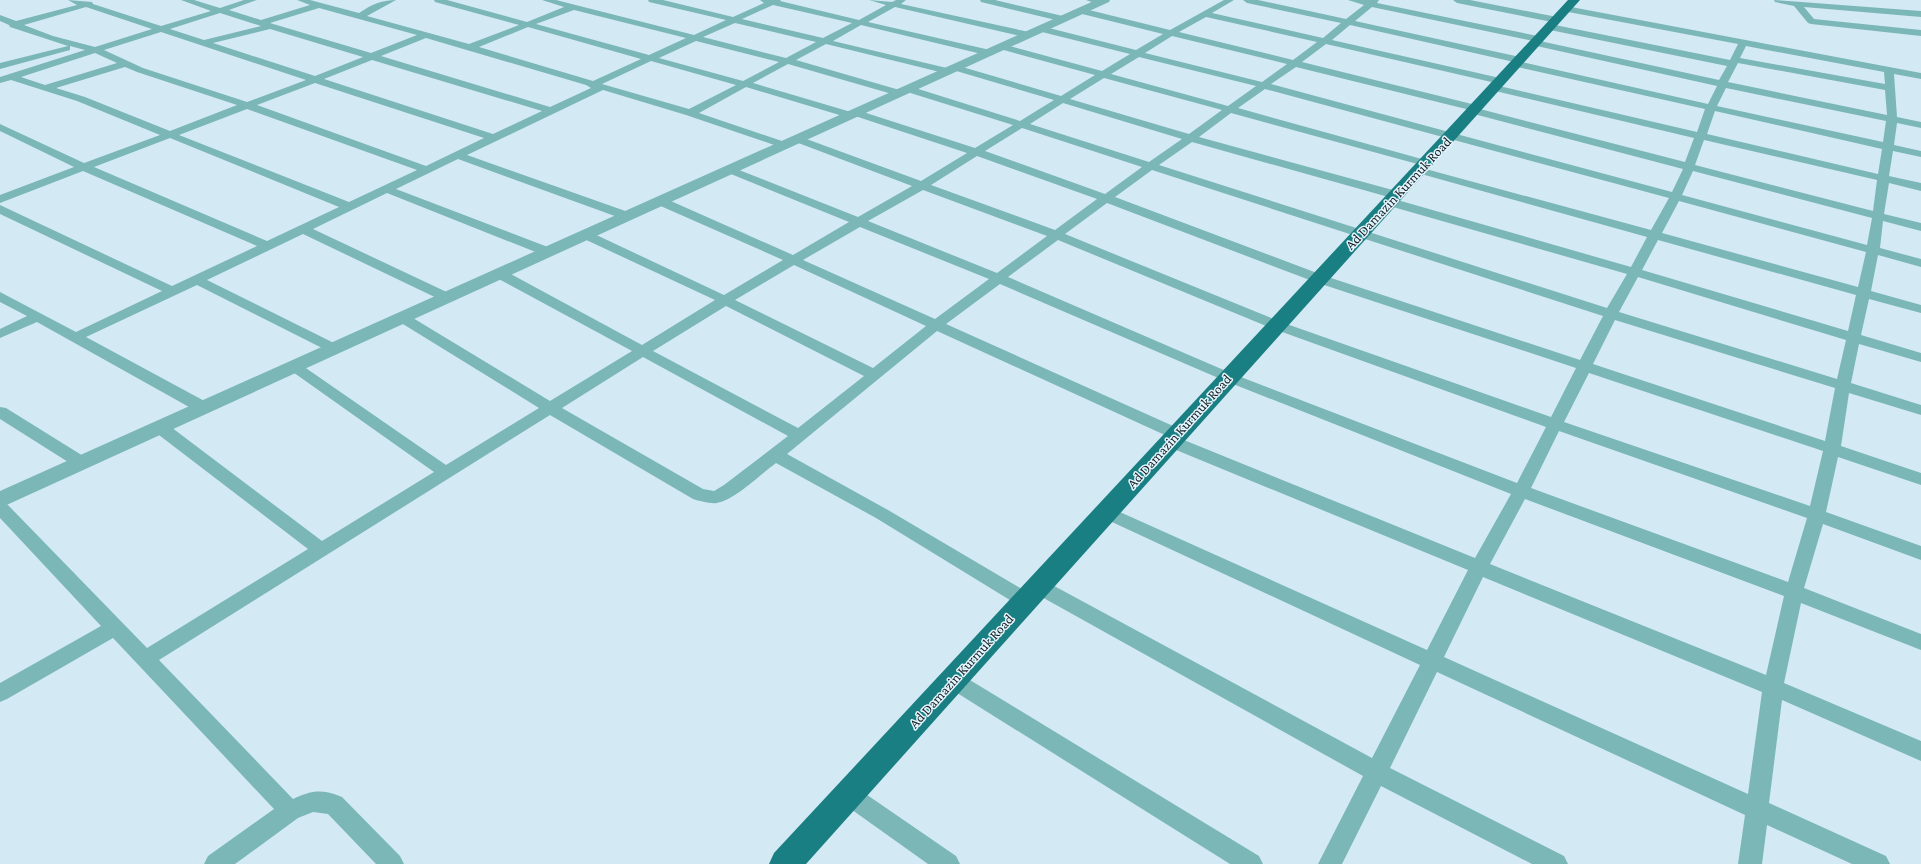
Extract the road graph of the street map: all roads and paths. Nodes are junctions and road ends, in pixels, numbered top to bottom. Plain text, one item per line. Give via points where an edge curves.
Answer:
1 (72, 0) edge
2 (101, 0) edge
3 (184, 0) edge
4 (253, 0) edge
5 (301, 0) edge
6 (392, 0) edge
7 (438, 0) edge
8 (546, 0) edge
9 (590, 0) edge
10 (652, 0) edge
11 (873, 0) edge
12 (984, 0) edge
13 (1230, 0) edge
14 (1247, 0) edge
15 (1352, 0) edge
16 (1457, 0) edge
17 (1778, 0) edge
18 (1880, 0) edge
19 (771, 1) edge
20 (898, 2) edge
21 (1373, 2) edge
22 (1094, 3) edge
23 (1797, 4) junction
24 (86, 5) junction
25 (320, 5) junction
26 (573, 7) junction
27 (217, 11) junction
28 (1895, 12) junction
29 (1204, 14) junction
30 (1921, 14) edge
31 (361, 16) junction
32 (0, 18) edge
33 (1557, 18) edge
34 (1064, 19) junction
35 (734, 20) junction
36 (861, 22) junction
37 (261, 23) junction
38 (1348, 23) junction
39 (529, 24) junction
40 (14, 25) junction
41 (271, 26) junction
42 (0, 28) edge
43 (160, 29) junction
44 (1035, 32) junction
45 (1171, 33) junction
46 (1921, 33) edge
47 (427, 34) junction
48 (694, 38) junction
49 (826, 41) junction
50 (1324, 42) junction
51 (203, 43) junction
52 (1743, 43) junction
53 (78, 45) junction
54 (470, 47) junction
55 (96, 50) junction
56 (996, 50) junction
57 (1138, 53) junction
58 (372, 56) junction
59 (650, 58) junction
60 (787, 61) junction
61 (1294, 62) junction
62 (1518, 62) junction
63 (1734, 62) junction
64 (126, 63) junction
65 (0, 66) edge
66 (952, 69) junction
67 (1889, 69) junction
68 (16, 75) junction
69 (1104, 75) junction
70 (1921, 76) edge
71 (0, 80) edge
72 (314, 80) junction
73 (745, 84) junction
74 (1498, 84) junction
75 (1723, 84) junction
76 (1263, 85) junction
77 (596, 86) junction
78 (46, 88) junction
79 (1890, 88) junction
80 (904, 91) junction
81 (1064, 99) junction
82 (246, 106) junction
83 (1711, 107) junction
84 (1475, 109) junction
85 (1231, 110) junction
86 (552, 111) junction
87 (690, 113) junction
88 (853, 114) junction
89 (1892, 119) junction
90 (1023, 125) junction
91 (1921, 125) edge
92 (0, 127) edge
93 (169, 135) junction
94 (1451, 135) junction
95 (1701, 136) junction
96 (494, 138) junction
97 (1192, 138) junction
98 (791, 142) junction
99 (1889, 147) junction
100 (976, 152) junction
101 (1921, 154) edge
102 (457, 156) junction
103 (1151, 166) junction
104 (83, 167) junction
105 (1421, 167) junction
106 (1689, 167) junction
107 (426, 170) junction
108 (730, 170) junction
109 (1885, 179) junction
110 (922, 185) junction
111 (1921, 187) edge
112 (386, 189) junction
113 (1676, 196) junction
114 (1106, 198) junction
115 (0, 199) edge
116 (1393, 199) junction
117 (660, 202) junction
118 (350, 207) junction
119 (0, 209) edge
120 (627, 216) junction
121 (1879, 217) junction
122 (860, 222) junction
123 (1921, 227) edge
124 (303, 229) junction
125 (1360, 233) junction
126 (586, 235) junction
127 (1056, 235) junction
128 (1654, 236) junction
129 (267, 246) junction
130 (1873, 250) junction
131 (548, 252) junction
132 (793, 260) junction
133 (1921, 263) edge
134 (1635, 272) junction
135 (500, 274) junction
136 (998, 278) junction
137 (196, 279) junction
138 (1320, 279) junction
139 (172, 291) junction
140 (1863, 292) junction
141 (0, 296) edge
142 (448, 298) junction
143 (725, 300) junction
144 (1921, 309) edge
145 (1611, 314) junction
146 (37, 317) junction
147 (403, 318) junction
148 (936, 325) junction
149 (1276, 325) junction
150 (0, 334) edge
151 (76, 336) junction
152 (1853, 338) junction
153 (335, 349) junction
154 (642, 351) junction
155 (1921, 358) edge
156 (1584, 365) junction
157 (295, 367) junction
158 (874, 375) junction
159 (1228, 377) junction
160 (1843, 385) junction
161 (204, 408) junction
162 (551, 408) junction
163 (1921, 410) edge
164 (0, 412) edge
165 (1554, 424) junction
166 (161, 428) junction
167 (800, 436) junction
168 (1173, 438) junction
169 (1832, 448) junction
170 (775, 455) junction
171 (82, 463) junction
172 (446, 473) junction
173 (1921, 478) edge
174 (1521, 491) junction
175 (0, 500) edge
176 (0, 507) edge
177 (1105, 512) junction
178 (1817, 514) junction
179 (321, 550) junction
180 (1921, 553) edge
181 (1479, 567) junction
182 (1794, 592) junction
183 (1032, 593) junction
184 (115, 627) junction
185 (1921, 642) edge
186 (145, 659) junction
187 (1431, 660) junction
188 (954, 680) junction
189 (1772, 687) junction
190 (0, 693) edge
191 (1920, 748) edge
192 (1376, 772) junction
193 (849, 795) junction
194 (1756, 809) junction
195 (290, 811) junction
196 (216, 864) edge
197 (392, 864) edge
198 (785, 864) edge
199 (948, 864) edge
200 (1251, 864) edge
201 (1330, 864) edge
202 (1556, 864) edge
203 (1750, 864) edge
204 (1878, 864) edge

1 - 24 street
2 - 24 street
3 - 27 street
4 - 27 street
5 - 25 street
6 - 31 street
7 - 39 street
8 - 26 street
9 - 26 street
10 - 35 street
11 - 20 street
12 - 34 street
13 - 29 street
14 - 38 street
15 - 21 street
16 - 33 street
17 - 23 street
18 - 28 street
19 - 35 street
19 - 36 street
20 - 36 street
20 - 44 street
21 - 33 street
21 - 38 street
22 - 34 street
22 - 45 street
23 - 28 street
23 - 46 street via 1811,21
24 - 40 street
24 - 43 street
25 - 31 street
25 - 37 street
26 - 39 street
26 - 48 street
27 - 37 street
27 - 43 street
28 - 30 street
28 - 46 street
29 - 45 street
29 - 50 street
31 - 47 street
32 - 40 street
33 - 52 street
33 - 62 highway, Ad Damazin Kurmuk Road
33 - 63 street
33 - 75 street
34 - 44 street
35 - 48 street
35 - 49 street
36 - 49 street
36 - 56 street
37 - 41 street
38 - 50 street
38 - 62 street
39 - 54 street
39 - 59 street
40 - 42 street
40 - 53 street
41 - 51 street
41 - 58 street
43 - 51 street
43 - 55 street
44 - 56 street
44 - 57 street
45 - 57 street
45 - 61 street
47 - 54 street
47 - 58 street
48 - 59 street
48 - 60 street
49 - 60 street
49 - 66 street
50 - 61 street
50 - 74 street
51 - 72 street
52 - 63 street
52 - 67 street
53 - 55 street
53 - 65 street
54 - 77 street
55 - 64 street
55 - 68 street
56 - 66 street
56 - 69 street
57 - 69 street
57 - 76 street
58 - 72 street
58 - 86 street
59 - 73 street
59 - 77 street
60 - 73 street
60 - 80 street
61 - 76 street
61 - 84 street
62 - 74 highway, Ad Damazin Kurmuk Road
62 - 83 street
63 - 75 street
63 - 79 street
64 - 78 street
64 - 82 street
65 - 68 street
66 - 80 street
66 - 81 street
67 - 70 street
67 - 79 street
68 - 71 street
68 - 78 street
69 - 81 street
69 - 85 street
72 - 82 street
72 - 96 street
73 - 87 street
73 - 88 street
74 - 84 highway, Ad Damazin Kurmuk Road
74 - 95 street
75 - 83 street
75 - 89 street
76 - 85 street
76 - 94 street
77 - 86 street
77 - 87 street
78 - 93 street via 81,99
79 - 89 street
80 - 88 street
80 - 90 street
81 - 90 street
81 - 97 street
82 - 93 street
82 - 107 street
83 - 95 street
83 - 99 street
84 - 94 highway, Ad Damazin Kurmuk Road
84 - 106 street
85 - 97 street
85 - 105 street
86 - 96 street
87 - 98 street
88 - 98 street
88 - 100 street
89 - 91 street
89 - 99 street
90 - 100 street
90 - 103 street
92 - 104 street
93 - 104 street
93 - 118 street
94 - 105 highway, Ad Damazin Kurmuk Road
94 - 113 street
95 - 106 street
95 - 109 street
96 - 102 street
97 - 103 street
97 - 116 street
98 - 108 street
98 - 110 street
99 - 101 street
99 - 109 street
100 - 110 street
100 - 114 street
102 - 107 street
102 - 120 street
103 - 114 street
103 - 125 street
104 - 115 street
104 - 129 street
105 - 116 highway, Ad Damazin Kurmuk Road
105 - 128 street
106 - 113 street
106 - 121 street
107 - 112 street
108 - 117 street
108 - 122 street
109 - 111 street
109 - 121 street
110 - 122 street
110 - 127 street
112 - 118 street
112 - 131 street
113 - 128 street
113 - 130 street
114 - 127 street
114 - 138 street
116 - 125 highway, Ad Damazin Kurmuk Road
116 - 134 street
117 - 120 street
117 - 132 street
118 - 124 street
119 - 139 street
120 - 126 street
121 - 123 street
121 - 130 street
122 - 132 street
122 - 136 street
124 - 129 street
124 - 142 street
125 - 138 highway, Ad Damazin Kurmuk Road
125 - 145 street
126 - 131 street
126 - 143 street
127 - 136 street
127 - 149 street
128 - 134 street
128 - 140 street
129 - 137 street
130 - 133 street
130 - 140 street
131 - 135 street
132 - 143 street
132 - 148 street
134 - 145 street
134 - 152 street
135 - 142 street
135 - 154 street
136 - 148 street
136 - 159 street
137 - 139 street
137 - 153 street
138 - 149 highway, Ad Damazin Kurmuk Road
138 - 156 street
139 - 151 street
140 - 144 street
140 - 152 street
141 - 146 street
142 - 147 street
143 - 154 street
143 - 158 street
145 - 156 street
145 - 160 street
146 - 150 street
146 - 151 street
147 - 153 street
147 - 162 street
148 - 158 street
148 - 168 street
149 - 159 highway, Ad Damazin Kurmuk Road
149 - 165 street
151 - 161 street
152 - 155 street
152 - 160 street
153 - 157 street
154 - 162 street
154 - 167 street
156 - 165 street
156 - 169 street
157 - 161 street
157 - 172 street
158 - 167 street
159 - 168 highway, Ad Damazin Kurmuk Road
159 - 174 street
160 - 163 street
160 - 169 street
161 - 166 street
162 - 170 street via 699,495 716,497 730,490
162 - 172 street
164 - 171 street
165 - 174 street
165 - 178 street
166 - 171 street
166 - 179 street
167 - 170 street
168 - 177 highway, Ad Damazin Kurmuk Road
168 - 181 street
169 - 173 street
169 - 178 street
170 - 183 street
171 - 175 street
172 - 179 street
174 - 181 street
174 - 182 street
176 - 184 street
177 - 183 highway, Ad Damazin Kurmuk Road
177 - 187 street
178 - 180 street
178 - 182 street
179 - 186 street
181 - 187 street
181 - 189 street
182 - 185 street
182 - 189 street
183 - 188 highway, Ad Damazin Kurmuk Road
183 - 192 street
184 - 186 street
184 - 190 street
186 - 195 street
187 - 192 street
187 - 194 street
188 - 193 highway, Ad Damazin Kurmuk Road
188 - 200 street
189 - 191 street
189 - 194 street
192 - 201 street
192 - 202 street
193 - 198 highway, Ad Damazin Kurmuk Road
193 - 199 street
194 - 203 street
194 - 204 street
195 - 196 street
195 - 197 street via 312,801 334,804

